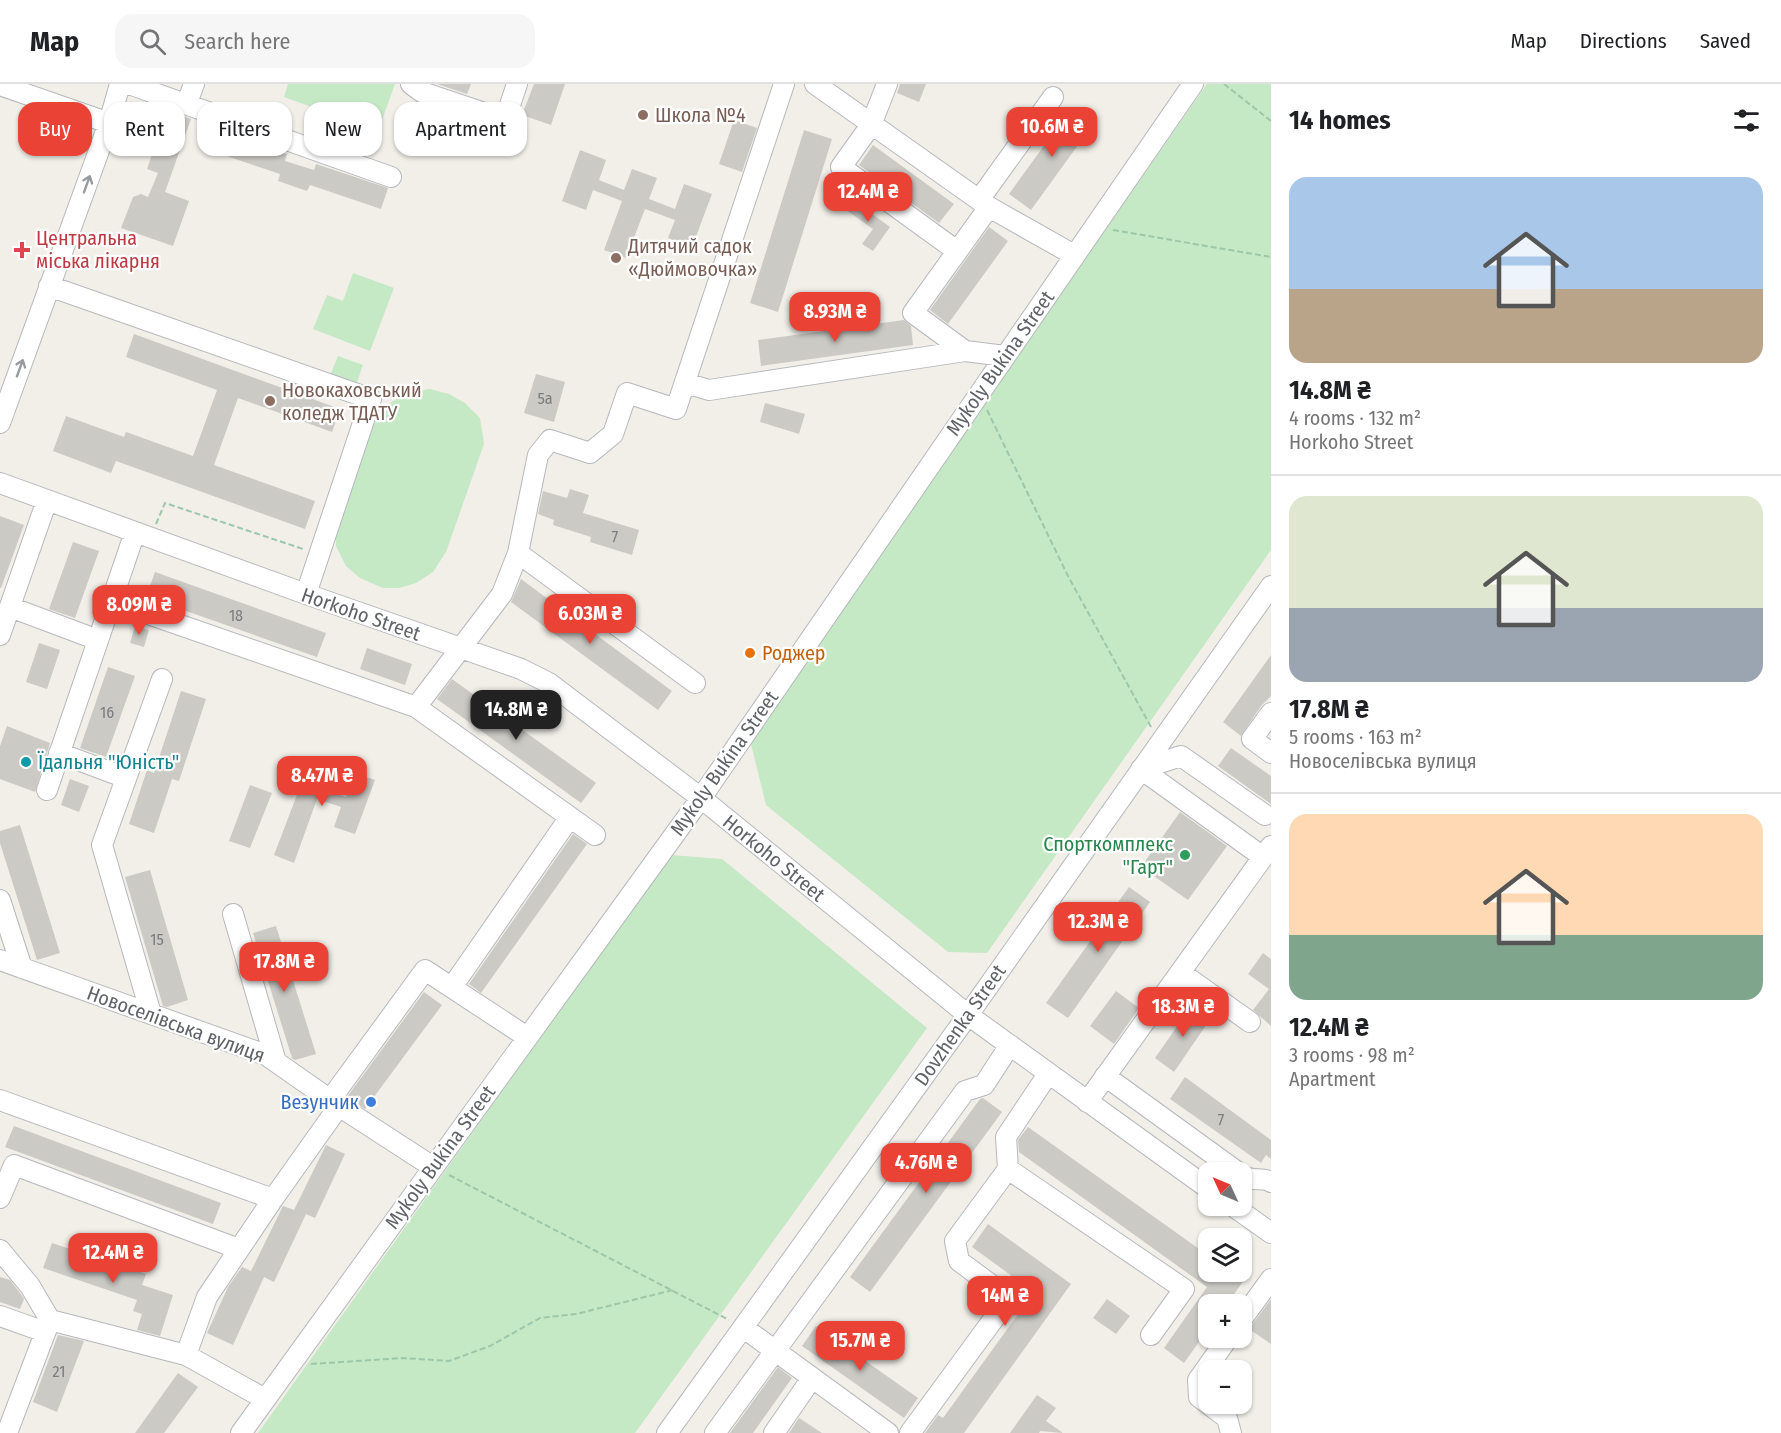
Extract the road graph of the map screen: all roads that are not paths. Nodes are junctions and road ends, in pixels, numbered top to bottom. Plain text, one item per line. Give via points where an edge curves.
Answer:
1 (120, 84) edge
2 (129, 84) edge
3 (194, 84) edge
4 (517, 84) edge
5 (784, 84) edge
6 (815, 84) edge
7 (887, 84) edge
8 (1189, 85) edge
9 (0, 86) edge
10 (419, 87) edge
11 (1053, 97) dead end
12 (115, 102) edge
13 (187, 104) junction
14 (104, 121) edge
15 (871, 125) junction
16 (104, 137) edge
17 (391, 177) dead end
18 (984, 203) junction
19 (957, 251) junction
20 (1074, 255) junction
21 (50, 286) junction
22 (965, 351) junction
23 (1005, 356) junction
24 (685, 383) junction
25 (0, 423) edge
26 (0, 483) edge
27 (47, 500) junction
28 (144, 535) junction
29 (518, 553) junction
30 (1271, 586) edge
31 (306, 594) junction
32 (111, 601) junction
33 (10, 607) junction
34 (0, 635) edge
35 (98, 640) junction
36 (462, 649) junction
37 (162, 679) dead end
38 (695, 683) dead end
39 (416, 707) junction
40 (1271, 713) edge
41 (59, 753) junction
42 (1271, 753) edge
43 (1141, 769) junction
44 (126, 778) junction
45 (47, 790) dead end
46 (700, 798) junction
47 (1265, 815) dead end
48 (570, 817) junction
49 (595, 835) dead end
50 (1267, 852) edge
51 (0, 900) edge
52 (233, 914) dead end
53 (0, 960) edge
54 (22, 968) junction
55 (1181, 973) junction
56 (452, 987) junction
57 (151, 1014) junction
58 (968, 1015) junction
59 (1250, 1022) dead end
60 (527, 1036) junction
61 (1010, 1045) junction
62 (276, 1062) junction
63 (1048, 1074) junction
64 (1106, 1076) junction
65 (0, 1100) edge
66 (1087, 1102) junction
67 (334, 1103) junction
68 (1224, 1162) edge
69 (433, 1167) junction
70 (1008, 1169) junction
71 (1252, 1180) edge
72 (1198, 1181) edge
73 (1271, 1182) edge
74 (0, 1198) edge
75 (273, 1199) junction
76 (1247, 1216) edge
77 (1271, 1233) edge
78 (239, 1249) junction
79 (0, 1250) edge
80 (1269, 1286) edge
81 (1252, 1307) edge
82 (0, 1316) edge
83 (47, 1326) junction
84 (744, 1328) junction
85 (1151, 1335) dead end
86 (1221, 1348) edge
87 (774, 1350) junction
88 (186, 1355) junction
89 (813, 1378) junction
90 (265, 1399) junction
91 (8, 1433) edge
92 (241, 1433) edge
93 (667, 1433) edge
94 (715, 1433) edge
95 (774, 1433) edge
96 (888, 1433) edge
97 (910, 1433) edge
98 (1231, 1433) edge

1 - 12 street
2 - 13 street
3 - 13 street
4 - 10 street via 505,120
5 - 24 street
6 - 15 street
7 - 15 street
8 - 20 street, Mykoly Bukina Street
9 - 14 street
11 - 18 street
13 - 17 street
15 - 18 street
15 - 19 street via 841,167
21 -> 16 street
18 - 19 street
18 - 20 street
19 - 22 street via 913,313
20 - 23 street, Mykoly Bukina Street
25 -> 21 street
21 - 31 street via 371,399
22 - 23 street
22 - 24 street via 709,390
23 - 46 street, Mykoly Bukina Street
24 - 29 street via 676,408 627,393 613,435 590,453 550,440 538,455
26 - 27 street, Horkoho Street
27 - 28 street, Horkoho Street
27 - 33 street
28 - 31 street, Horkoho Street
28 - 32 street
29 - 36 street via 502,594
29 - 38 street
30 - 43 street, Dovzhenka Street
31 - 36 street, Horkoho Street
32 - 35 street
32 - 39 street
33 - 34 street
33 - 35 street
35 - 41 street
36 - 39 street
36 - 46 street, Horkoho Street via 549,683
37 - 44 street
39 - 48 street
40 - 42 street via 1252,739
41 - 44 street
41 - 45 street
43 - 47 street via 1181,756
43 - 50 street
43 - 58 street, Dovzhenka Street
44 - 57 street via 102,845
46 - 58 street, Horkoho Street
46 - 60 street, Mykoly Bukina Street
48 - 49 street
48 - 56 street
50 - 55 street
51 - 54 street
52 - 62 street
53 - 54 street, Новоселівська вулиця
54 - 57 street, Новоселівська вулиця
55 - 59 street
55 - 64 street
56 - 60 street
56 - 67 street via 425,970
57 - 62 street, Новоселівська вулиця
58 - 61 street, Horkoho Street
58 - 84 street, Dovzhenka Street
60 - 69 street, Mykoly Bukina Street
61 - 63 street, Horkoho Street
61 - 87 street via 984,1085 965,1091
62 - 67 street, Новоселівська вулиця
63 - 66 street, Horkoho Street
63 - 70 street via 1006,1137
64 - 66 street
64 - 68 street
65 - 75 street
66 - 72 street, Horkoho Street
67 - 69 street, Новоселівська вулиця
67 - 75 street
69 - 90 street, Mykoly Bukina Street
70 - 85 street via 1184,1289
70 - 97 street via 956,1241 959,1261 1009,1298
71 - 73 street
74 - 78 street via 14,1165
75 - 78 street
76 - 77 street
78 - 88 street via 207,1297
79 - 83 street via 30,1286
80 - 81 street
82 - 83 street
83 - 88 street
83 - 91 street
84 - 87 street
84 - 93 street, Dovzhenka Street
86 - 98 street via 1198,1380 1199,1397 1227,1418
87 - 89 street
87 - 94 street
88 - 90 street
89 - 95 street
89 - 96 street
90 - 92 street, Mykoly Bukina Street

